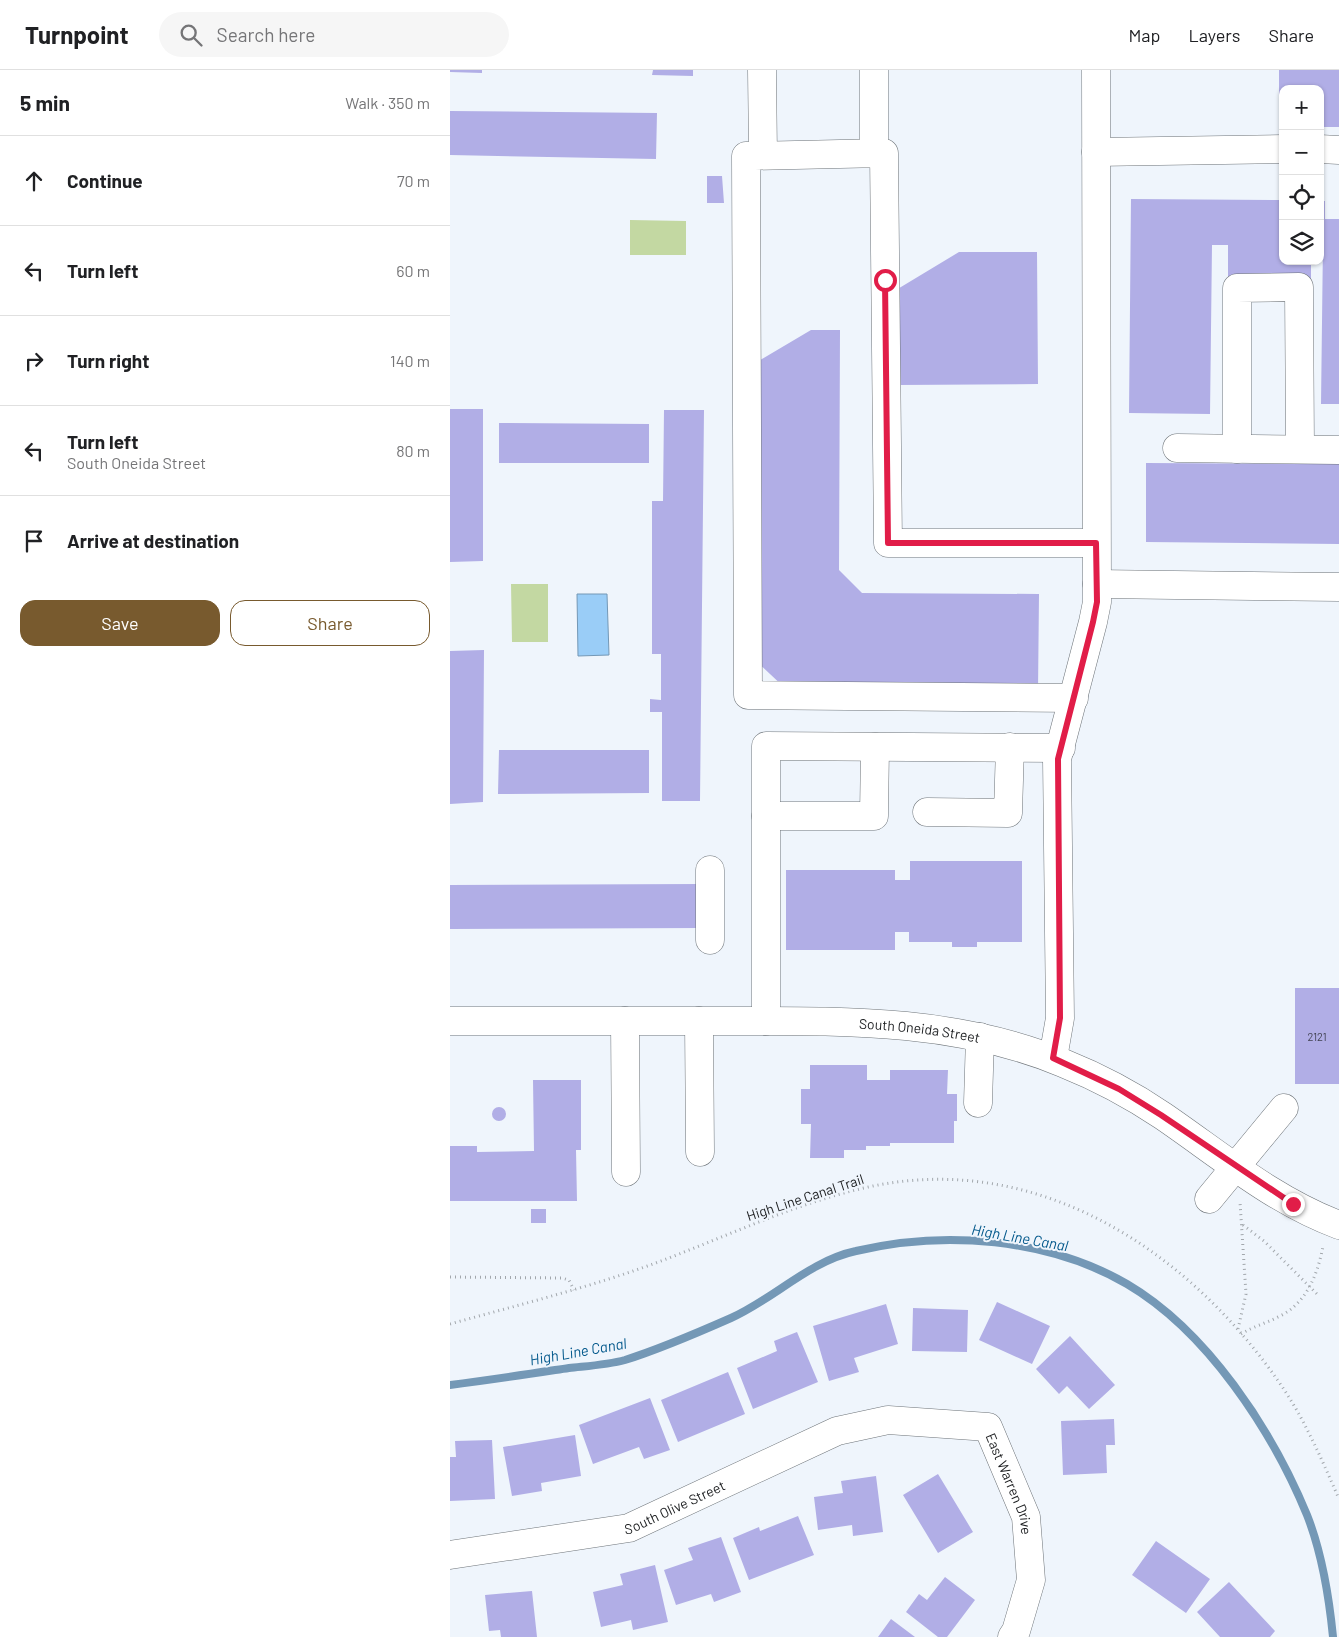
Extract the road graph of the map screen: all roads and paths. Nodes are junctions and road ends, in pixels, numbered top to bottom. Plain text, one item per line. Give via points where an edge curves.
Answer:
1 (762, 70) edge
2 (874, 70) edge
3 (1096, 70) edge
4 (1279, 149) edge
5 (1324, 149) edge
6 (1339, 150) edge
7 (1096, 152) junction
8 (874, 154) junction
9 (763, 155) junction
10 (1177, 448) dead end
11 (1237, 449) junction
12 (1300, 449) junction
13 (1339, 450) edge
14 (1096, 543) junction
15 (1097, 584) junction
16 (1339, 587) edge
17 (1074, 698) junction
18 (875, 747) junction
19 (1010, 748) junction
20 (1061, 748) junction
21 (927, 812) dead end
22 (766, 816) junction
23 (710, 870) dead end
24 (710, 940) dead end
25 (450, 1021) edge
26 (625, 1021) junction
27 (699, 1021) junction
28 (766, 1021) junction
29 (980, 1037) junction
30 (1053, 1058) junction
31 (978, 1103) dead end
32 (1284, 1108) dead end
33 (700, 1152) dead end
34 (1236, 1167) junction
35 (626, 1172) dead end
36 (1209, 1199) dead end
37 (1333, 1223) edge
38 (450, 1277) edge
39 (1310, 1288) junction
40 (574, 1290) junction
41 (1317, 1294) dead end
42 (450, 1324) edge
43 (1238, 1330) junction
44 (1241, 1334) junction
45 (888, 1420) joint
46 (1339, 1499) edge
47 (450, 1555) edge
48 (1019, 1635) edge

1 - 9 street
2 - 8 street
3 - 7 street
4 - 7 street
5 - 6 street
7 - 14 street
8 - 9 street
8 - 14 street via 884,153 888,543
9 - 17 street via 746,156 748,695
10 - 11 street
11 - 12 street
11 - 12 street via 1237,288 1299,287
12 - 13 street
14 - 15 street
15 - 16 street
15 - 17 street via 1093,622
17 - 20 street
18 - 19 street
18 - 22 street via 874,816
18 - 22 street via 766,746
19 - 20 street
19 - 21 street via 1008,813
20 - 30 street via 1058,759 1060,1018
22 - 28 street
23 - 24 street
25 - 26 street, South Oneida Street
26 - 27 street, South Oneida Street
26 - 35 street
27 - 28 street, South Oneida Street
27 - 33 street
28 - 29 street, South Oneida Street via 878,1022
29 - 30 street, South Oneida Street
29 - 31 street
30 - 34 street, South Oneida Street via 1119,1089
32 - 34 street
34 - 36 street
34 - 37 street, South Oneida Street via 1274,1193
37 - 39 path
38 - 40 path via 562,1278 569,1280
39 - 41 path
39 - 43 path via 1243,1225 1242,1260 1246,1294
39 - 44 path via 1283,1315
40 - 42 path, High Line Canal Trail
40 - 43 path, High Line Canal Trail via 848,1192 905,1182 963,1181 1002,1185 1042,1195 1113,1226 1175,1268
43 - 44 path, High Line Canal Trail
44 - 46 path, High Line Canal Trail via 1282,1386
45 - 47 street, South Olive Street via 837,1431 629,1528
45 - 48 street, East Warren Drive via 988,1427 1026,1518 1031,1580

